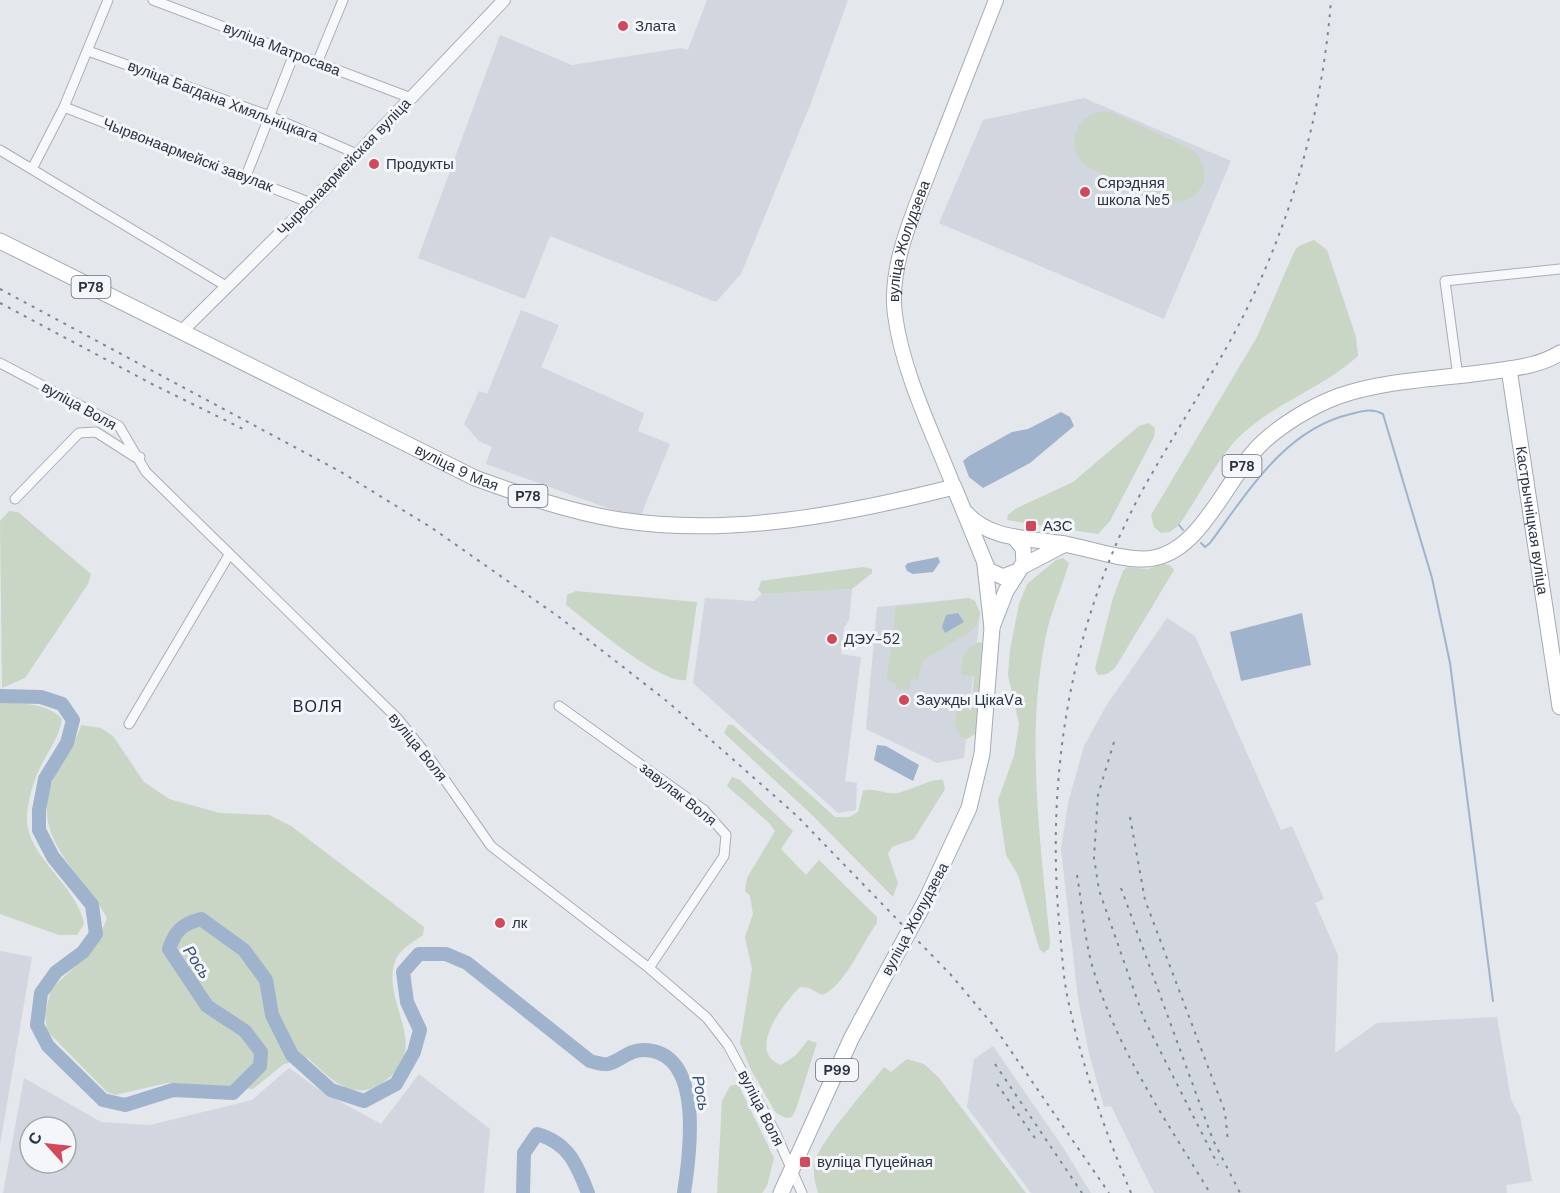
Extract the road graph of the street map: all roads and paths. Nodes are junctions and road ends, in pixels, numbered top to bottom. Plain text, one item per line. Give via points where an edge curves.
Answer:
1 (108, 0) edge
2 (153, 0) edge
3 (343, 0) edge
4 (504, 0) edge
5 (996, 0) edge
6 (88, 51) junction
7 (294, 54) junction
8 (317, 63) junction
9 (411, 98) junction
10 (64, 107) junction
11 (270, 116) junction
12 (0, 150) edge
13 (357, 154) junction
14 (32, 169) junction
15 (246, 176) junction
16 (310, 203) junction
17 (0, 240) edge
18 (1560, 269) edge
19 (226, 286) junction
20 (182, 331) junction
21 (1560, 352) edge
22 (0, 363) edge
23 (1509, 369) junction
24 (1458, 377) junction
25 (140, 457) junction
26 (954, 487) junction
27 (15, 499) dead end
28 (966, 513) junction
29 (1008, 535) junction
30 (1065, 544) junction
31 (229, 555) junction
32 (984, 563) junction
33 (1020, 569) junction
34 (992, 628) junction
35 (1558, 676) edge
36 (559, 706) dead end
37 (1560, 706) edge
38 (129, 724) dead end
39 (649, 968) junction
40 (792, 1172) junction
41 (781, 1193) edge
42 (802, 1193) edge

1 - 6 street
2 - 7 street, вуліца Матросава
3 - 8 street
4 - 9 street, Чырвонаармейская вуліца
5 - 26 main road, вуліца Жолудзева via 912,219 894,289 895,316 904,353
6 - 10 street
6 - 11 street, вуліца Багдана Хмяльніцкага
7 - 8 street, вуліца Матросава
7 - 11 street
8 - 9 street, вуліца Матросава
9 - 13 street, Чырвонаармейская вуліца
10 - 14 street
10 - 15 street, Чырвонаармейскі завулак
11 - 13 street, вуліца Багдана Хмяльніцкага
11 - 15 street
12 - 14 street
13 - 16 street, Чырвонаармейская вуліца
14 - 19 street
15 - 16 street, Чырвонаармейскі завулак
16 - 19 street, Чырвонаармейская вуліца
17 - 20 main road, вуліца 9 Мая / Р78
18 - 24 street via 1445,281
19 - 20 street, Чырвонаармейская вуліца
20 - 26 main road, вуліца 9 Мая / Р78 via 475,478 574,510 620,520 711,525 770,522 837,513
21 - 23 main road via 1540,362
22 - 25 street, вуліца Воля via 119,426
23 - 24 main road, Р78
23 - 35 main road, Кастрычніцкая вуліца
24 - 30 main road, Р78 via 1378,386 1338,396 1285,425 1262,443 1196,532 1176,552 1143,559
25 - 27 street via 96,432 79,433
25 - 31 street, вуліца Воля via 147,472
26 - 28 main road
28 - 29 main road, Р78 via 980,526
28 - 32 main road
29 - 30 main road, Р78
29 - 32 main road via 988,541 983,550
29 - 33 main road via 1023,548 1025,558
30 - 33 main road
31 - 38 street
31 - 39 street, вуліца Воля via 398,719 491,846
32 - 33 main road via 992,573 1003,577
32 - 34 main road, Р99
33 - 34 main road, Р99 via 1006,591
34 - 40 main road, вуліца Жолудзева / Р99, bridge via 982,754 969,808 927,898 851,1039
35 - 37 main road, Кастрычніцкая вуліца
36 - 39 street, завулак Воля via 704,810 726,835 724,856
39 - 40 street, вуліца Воля via 707,1018 728,1045
40 - 41 main road, вуліца Жолудзева / Р99
40 - 42 street, вуліца Воля

